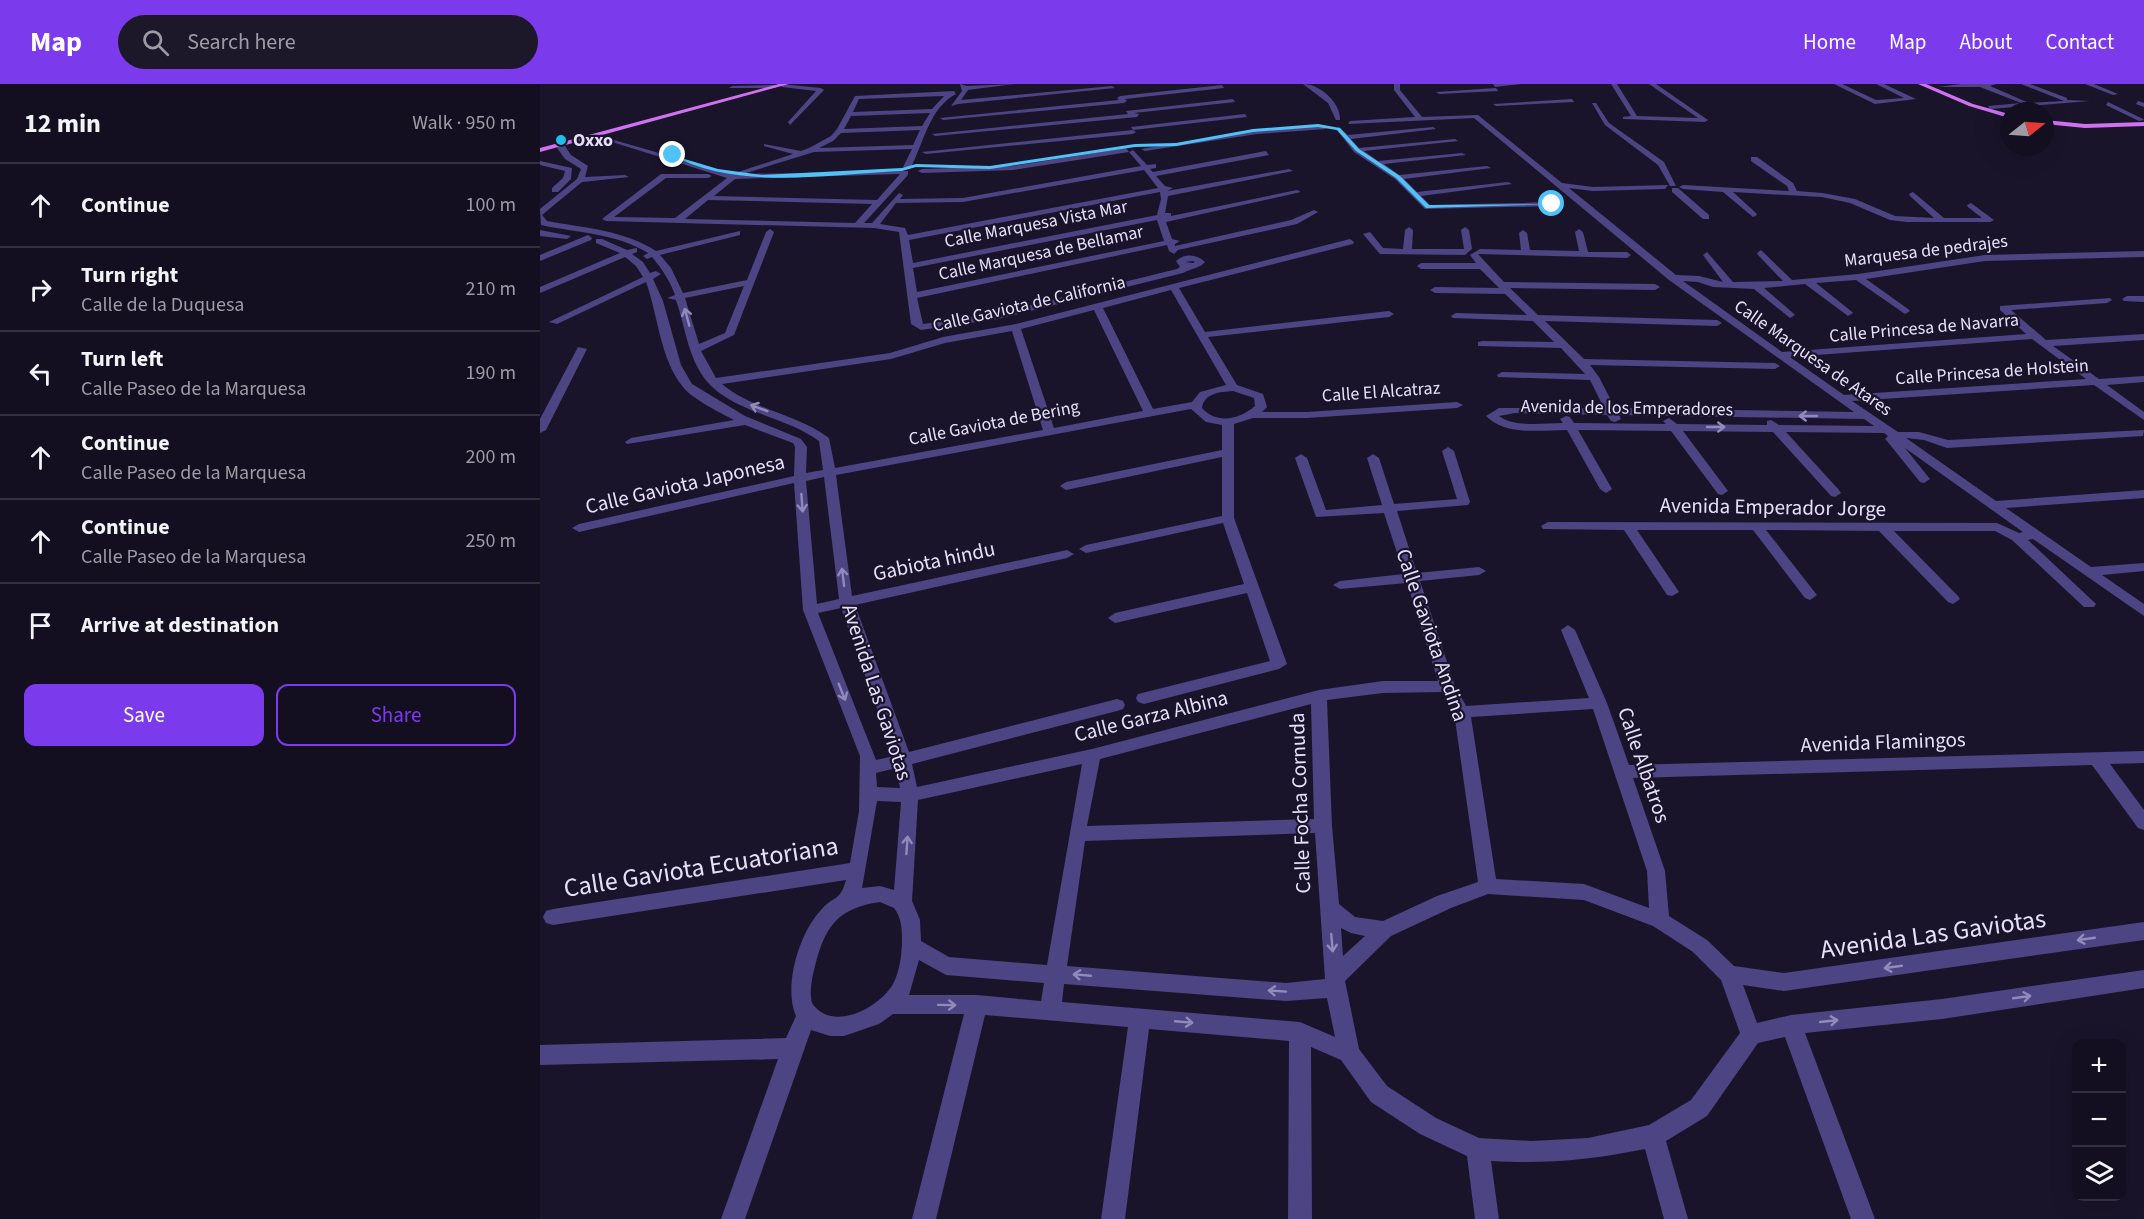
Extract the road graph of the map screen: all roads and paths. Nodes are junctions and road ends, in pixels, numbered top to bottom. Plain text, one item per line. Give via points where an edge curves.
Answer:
1 (1011, 84) edge
2 (1306, 84) edge
3 (1397, 84) edge
4 (1518, 84) edge
5 (1614, 84) edge
6 (1652, 84) edge
7 (1837, 84) edge
8 (1879, 84) edge
9 (1921, 84) edge
10 (1993, 84) edge
11 (2025, 84) edge
12 (2088, 84) edge
13 (784, 85) edge
14 (1112, 85) edge
15 (1938, 85) edge
16 (1982, 85) edge
17 (1495, 86) edge
18 (774, 87) junction
19 (1222, 87) dead end
20 (732, 88) dead end
21 (964, 88) edge
22 (1439, 92) dead end
23 (949, 94) junction
24 (2095, 95) dead end
25 (1123, 99) junction
26 (2087, 100) dead end
27 (1233, 101) dead end
28 (1572, 101) dead end
29 (955, 102) junction
30 (2024, 102) edge
31 (2070, 102) junction
32 (2054, 103) edge
33 (1496, 104) junction
34 (1594, 104) dead end
35 (2108, 104) dead end
36 (1488, 105) dead end
37 (2000, 105) edge
38 (1990, 106) junction
39 (2000, 110) edge
40 (935, 111) junction
41 (2000, 112) edge
42 (1132, 113) junction
43 (847, 114) junction
44 (1245, 116) dead end
45 (944, 118) junction
46 (1419, 118) junction
47 (1625, 118) dead end
48 (1635, 118) junction
49 (1338, 119) junction
50 (2054, 121) edge
51 (2143, 121) edge
52 (790, 123) dead end
53 (1350, 123) junction
54 (1321, 127) junction
55 (926, 128) junction
56 (1135, 129) junction
57 (1338, 129) junction
58 (1433, 129) dead end
59 (839, 131) junction
60 (608, 132) junction
61 (935, 134) junction
62 (595, 135) junction
63 (1346, 137) junction
64 (1135, 140) dead end
65 (1455, 141) dead end
66 (561, 144) junction
67 (766, 144) dead end
68 (914, 147) junction
69 (1136, 149) junction
70 (540, 150) edge
71 (812, 150) junction
72 (1357, 150) junction
73 (799, 153) junction
74 (1266, 153) dead end
75 (664, 155) junction
76 (1462, 155) dead end
77 (1754, 159) dead end
78 (540, 163) edge
79 (1376, 163) junction
80 (922, 165) junction
81 (1487, 168) dead end
82 (904, 170) junction
83 (1153, 170) junction
84 (1289, 171) dead end
85 (720, 175) junction
86 (734, 176) junction
87 (625, 177) dead end
88 (1398, 177) junction
89 (580, 180) junction
90 (1508, 184) dead end
91 (1561, 185) junction
92 (560, 187) junction
93 (1674, 187) junction
94 (1724, 188) junction
95 (550, 189) dead end
96 (1593, 189) junction
97 (1167, 191) junction
98 (1297, 192) dead end
99 (1794, 193) junction
100 (1417, 194) junction
101 (1914, 194) dead end
102 (1577, 197) junction
103 (703, 198) junction
104 (540, 201) edge
105 (894, 201) junction
106 (879, 202) junction
107 (1552, 204) dead end
108 (1971, 205) dead end
109 (1314, 212) dead end
110 (1753, 215) dead end
111 (1165, 218) junction
112 (1706, 218) dead end
113 (541, 219) edge
114 (1943, 221) junction
115 (675, 222) junction
116 (857, 226) junction
117 (874, 226) junction
118 (1409, 230) dead end
119 (1465, 230) dead end
120 (737, 232) dead end
121 (770, 232) dead end
122 (1523, 232) dead end
123 (1579, 232) dead end
124 (1367, 234) dead end
125 (544, 235) edge
126 (587, 235) junction
127 (905, 238) junction
128 (1350, 242) dead end
129 (1174, 245) junction
130 (646, 247) junction
131 (1407, 251) junction
132 (628, 252) junction
133 (1472, 252) junction
134 (656, 253) junction
135 (1526, 253) junction
136 (1761, 253) dead end
137 (1584, 254) junction
138 (2144, 254) edge
139 (1628, 255) dead end
140 (1707, 255) dead end
141 (540, 258) edge
142 (637, 258) junction
143 (909, 266) junction
144 (1421, 266) dead end
145 (1482, 266) junction
146 (668, 271) junction
147 (649, 277) junction
148 (1858, 277) junction
149 (1672, 278) junction
150 (748, 282) junction
151 (1808, 282) junction
152 (1790, 283) junction
153 (1713, 284) junction
154 (1730, 285) junction
155 (1173, 286) junction
156 (1756, 286) junction
157 (1655, 287) dead end
158 (1506, 288) junction
159 (1435, 290) dead end
160 (540, 291) edge
161 (1692, 293) junction
162 (681, 295) junction
163 (912, 296) junction
164 (2127, 299) dead end
165 (2144, 299) edge
166 (2107, 300) dead end
167 (660, 301) junction
168 (1097, 306) junction
169 (1905, 311) dead end
170 (1848, 313) dead end
171 (1389, 314) dead end
172 (1790, 315) dead end
173 (1456, 316) dead end
174 (1537, 319) junction
175 (554, 322) dead end
176 (1717, 323) dead end
177 (1016, 327) junction
178 (1203, 335) junction
179 (2034, 336) junction
180 (2144, 337) edge
181 (2045, 343) junction
182 (1482, 344) dead end
183 (1562, 345) junction
184 (582, 349) dead end
185 (696, 349) junction
186 (1781, 356) junction
187 (1581, 362) junction
188 (1775, 366) dead end
189 (1502, 375) dead end
190 (1594, 377) junction
191 (710, 378) junction
192 (2144, 379) edge
193 (2096, 382) junction
194 (1233, 388) junction
195 (1841, 398) junction
196 (1195, 405) junction
197 (1457, 405) dead end
198 (553, 406) junction
199 (540, 408) edge
200 (1257, 411) junction
201 (1561, 411) junction
202 (1611, 412) junction
203 (1149, 413) junction
204 (1664, 413) junction
205 (1765, 416) junction
206 (1866, 416) junction
207 (746, 421) junction
208 (1228, 422) junction
209 (1569, 425) junction
210 (1618, 425) junction
211 (2144, 426) edge
212 (1672, 427) junction
213 (1775, 427) junction
214 (540, 430) edge
215 (1049, 430) junction
216 (1892, 433) junction
217 (631, 442) dead end
218 (1947, 444) junction
219 (1228, 452) junction
220 (1448, 452) dead end
221 (1301, 458) dead end
222 (1374, 458) dead end
223 (1928, 458) junction
224 (831, 472) junction
225 (800, 478) junction
226 (1924, 479) dead end
227 (1066, 486) dead end
228 (1606, 489) dead end
229 (1722, 490) dead end
230 (1835, 493) dead end
231 (2144, 494) edge
232 (1995, 505) junction
233 (1390, 508) junction
234 (2009, 515) junction
235 (1228, 518) junction
236 (1627, 525) junction
237 (1548, 526) dead end
238 (1756, 526) junction
239 (1997, 527) junction
240 (579, 528) dead end
241 (1884, 528) junction
242 (2035, 535) junction
243 (2017, 537) junction
244 (1086, 549) dead end
245 (1067, 554) dead end
246 (2144, 567) edge
247 (1479, 571) dead end
248 (2088, 572) junction
249 (1412, 578) junction
250 (1340, 585) dead end
251 (1252, 587) junction
252 (1672, 592) dead end
253 (1810, 595) dead end
254 (1953, 599) dead end
255 (846, 601) junction
256 (2089, 604) dead end
257 (810, 610) junction
258 (2144, 611) edge
259 (1114, 618) dead end
260 (1568, 630) dead end
261 (1447, 686) junction
262 (1320, 696) junction
263 (1144, 698) dead end
264 (1599, 703) junction
265 (1117, 705) dead end
266 (1462, 712) junction
267 (1092, 755) junction
268 (2144, 757) edge
269 (2095, 758) junction
270 (903, 759) junction
271 (868, 769) junction
272 (1624, 772) junction
273 (868, 794) junction
274 (910, 795) junction
275 (2144, 824) edge
276 (1323, 826) junction
277 (1077, 834) junction
278 (858, 870) junction
279 (1488, 886) junction
280 (850, 900) junction
281 (902, 903) junction
282 (1329, 908) junction
283 (553, 917) dead end
284 (1660, 920) junction
285 (1384, 930) junction
286 (2144, 931) edge
287 (913, 946) junction
288 (1055, 973) junction
289 (1729, 974) junction
290 (2144, 979) edge
291 (1335, 982) junction
292 (889, 1004) junction
293 (977, 1005) junction
294 (1050, 1011) junction
295 (807, 1015) junction
296 (1140, 1018) junction
297 (1791, 1025) junction
298 (1300, 1032) junction
299 (1751, 1035) junction
300 (792, 1048) junction
301 (1349, 1053) junction
302 (540, 1055) edge
303 (1653, 1136) junction
304 (1478, 1149) junction
305 (733, 1219) edge
306 (924, 1219) edge
307 (1113, 1219) edge
308 (1300, 1219) edge
309 (1487, 1219) edge
310 (1676, 1219) edge
311 (1863, 1219) edge

1 - 21 street
2 - 49 street via 1328,97 1337,108
3 - 46 street via 1397,90
4 - 17 street
5 - 48 street
6 - 48 street via 1707,122
7 - 8 street via 1875,102 1913,99
9 - 41 main road via 1971,105
10 - 16 street
11 - 31 street
12 - 24 street via 2115,94
13 - 18 main road
13 - 52 street via 820,90
14 - 25 street
14 - 29 street
15 - 16 street
15 - 38 main road
16 - 30 street
17 - 22 street
17 - 33 street via 1502,102
18 - 20 street
18 - 60 main road
19 - 25 street
21 - 23 street
21 - 29 street
23 - 40 street
23 - 43 street via 857,97
25 - 42 street
25 - 45 street
26 - 31 street
27 - 42 street
28 - 33 street
29 - 45 street
31 - 32 street
33 - 36 street
34 - 93 street via 1607,124 1661,164
35 - 51 street
37 - 38 street
38 - 39 main road
40 - 43 street
40 - 55 street
42 - 56 street
42 - 61 street
43 - 59 street
44 - 56 street
45 - 61 street
46 - 53 street
46 - 91 street, Calle Marquesa de Atares via 1476,112
47 - 48 street
49 - 53 street
49 - 54 street via 1318,123
50 - 51 main road via 2085,126
53 - 57 street via 1349,127
54 - 57 street
54 - 69 street
55 - 59 street
55 - 68 street
56 - 64 street
56 - 80 street
57 - 63 street
58 - 63 street
59 - 71 street
60 - 62 main road
60 - 75 street
61 - 80 street
62 - 66 main road
62 - 75 street
63 - 72 street
65 - 72 street
66 - 70 main road
66 - 89 street via 568,157 585,168
67 - 73 street
68 - 71 street
68 - 82 street
69 - 80 street via 1013,168
69 - 83 street
71 - 73 street
72 - 79 street
73 - 86 street
74 - 83 street
75 - 85 street
75 - 86 street
76 - 79 street
77 - 99 street via 1790,185
78 - 92 street via 569,170
79 - 88 street
80 - 82 street
80 - 105 street
81 - 88 street
82 - 86 street
82 - 106 street
83 - 97 street
83 - 105 street via 956,201
84 - 97 street
85 - 86 street
85 - 115 street via 664,176 606,219
86 - 103 street
87 - 89 street
88 - 100 street
89 - 113 street
90 - 100 street
91 - 96 street
91 - 102 street, Calle Marquesa de Atares
92 - 95 street
92 - 104 street
93 - 94 street
93 - 96 street
93 - 112 street
94 - 99 street
94 - 110 street
96 - 102 street via 1590,195
97 - 111 street
97 - 127 street
98 - 111 street, Calle Marquesa Vista Mar
99 - 114 street via 1852,201 1899,219
100 - 107 street via 1428,207
101 - 114 street
102 - 149 street, Calle Marquesa de Atares
103 - 106 street
103 - 115 street
105 - 117 street
106 - 116 street
108 - 114 street via 1990,220
109 - 129 street, Calle Marquesa de Bellamar via 1294,222
111 - 129 street
111 - 143 street, Calle Marquesa Vista Mar
113 - 126 street
115 - 116 street
116 - 117 street
117 - 127 street via 902,230
118 - 131 street
119 - 133 street
120 - 134 street
121 - 150 street
122 - 135 street
123 - 137 street
124 - 131 street via 1378,250
125 - 126 street
126 - 130 street via 632,240
126 - 132 street
126 - 141 street
127 - 143 street
128 - 155 street, Calle Gaviota de California
129 - 163 street, Calle Marquesa de Bellamar
129 - 163 street, Calle Gaviota de California via 1188,261 1180,271 998,316 921,327 916,324
130 - 132 street
130 - 134 street
131 - 133 street
132 - 142 street
132 - 160 street
133 - 135 street
133 - 145 street
134 - 142 street
134 - 146 street
135 - 137 street
136 - 152 street
137 - 139 street
138 - 148 street, Marquesa de pedrajes via 1986,258
140 - 154 street
142 - 147 street
143 - 163 street
144 - 145 street
145 - 158 street
146 - 147 street
146 - 162 street
147 - 167 street
147 - 175 street
148 - 151 street, Marquesa de pedrajes
148 - 169 street
149 - 153 street, Marquesa de pedrajes
149 - 161 street, Calle Marquesa de Atares
150 - 162 street
150 - 185 street via 729,335
151 - 152 street, Marquesa de pedrajes
151 - 170 street
152 - 156 street, Marquesa de pedrajes
153 - 154 street, Marquesa de pedrajes
153 - 161 street via 1705,291
154 - 156 street, Marquesa de pedrajes
155 - 168 street, Calle Gaviota de California
155 - 178 street
156 - 172 street
157 - 158 street
158 - 159 street
158 - 174 street
161 - 186 street, Calle Marquesa de Atares
162 - 167 street
185 -> 162 street
164 - 165 street
166 - 179 street via 2003,308
167 - 207 street via 675,363 684,378 721,408
168 - 177 street, Calle Gaviota de California
168 - 203 street
171 - 178 street
173 - 174 street
174 - 176 street
174 - 183 street
177 - 191 street, Calle Gaviota de California via 943,340 891,356
177 - 215 street
178 - 194 street
179 - 181 street
179 - 186 street, Calle Princesa de Navarra
180 - 181 street, Calle Princesa de Navarra
181 - 193 street
182 - 183 street
183 - 187 street
184 - 198 street
185 - 191 street
186 - 195 street, Calle Marquesa de Atares
187 - 188 street
187 - 190 street
189 - 190 street
190 - 202 street
224 -> 191 street, Avenida Las Gaviotas via 825,440 811,428 748,404
192 - 193 street, Calle Princesa de HoIstein
193 - 195 street, Calle Princesa de HoIstein
193 - 211 street
194 - 196 street via 1212,391
194 - 200 street via 1259,396
195 - 206 street, Calle Marquesa de Atares
196 - 203 street, Calle Gaviota de Bering
196 - 208 street via 1204,417
197 - 200 street, Calle El Alcatraz via 1307,415
198 - 199 street
198 - 214 street
200 - 208 street, Calle El Alcatraz
201 - 202 street, Avenida de los Emperadores
201 - 209 street
201 - 209 street, Avenida de los Emperadores via 1499,411 1492,416 1503,424
202 - 204 street, Avenida de los Emperadores
202 - 210 street
203 - 215 street, Calle Gaviota de Bering
204 - 205 street, Avenida de los Emperadores
204 - 212 street
206 -> 205 street, Avenida de los Emperadores
205 - 213 street
206 - 216 street, Calle Marquesa de Atares
207 - 217 street
207 - 225 street, Avenida Las Gaviotas via 797,441 801,447
208 - 219 street
209 - 210 street, Avenida de los Emperadores
209 - 228 street
210 - 212 street, Avenida de los Emperadores
211 - 218 street, Avenida de los Emperadores
212 -> 213 street, Avenida de los Emperadores
212 - 229 street
213 - 216 street, Avenida de los Emperadores
213 - 230 street
215 - 224 street, Calle Gaviota de Bering
216 - 218 street, Avenida de los Emperadores via 1930,437
216 - 223 street, Calle Marquesa de Atares
216 - 226 street via 1894,445
218 - 223 street via 1949,452
219 - 227 street
219 - 235 street
220 - 233 street via 1464,502
221 - 233 street via 1321,514
222 - 233 street, Calle Gaviota Andina
223 - 232 street, Calle Marquesa de Atares
224 - 225 street, Calle Gaviota de Bering
255 -> 224 street, Avenida Las Gaviotas
225 - 240 street, Calle Gaviota Japonesa
225 -> 257 street, Avenida Las Gaviotas
231 - 232 street
232 - 234 street, Calle Marquesa de Atares
233 - 249 street, Calle Gaviota Andina
234 - 239 street via 1995,520
234 - 242 street, Calle Marquesa de Atares
235 - 244 street
235 - 251 street
236 - 237 street, Avenida Emperador Jorge
236 - 238 street, Avenida Emperador Jorge
236 - 252 street
238 - 241 street, Avenida Emperador Jorge
238 - 253 street
239 - 241 street, Avenida Emperador Jorge
239 - 243 street, Avenida Emperador Jorge
241 - 254 street
242 - 243 street
242 - 248 street, Calle Marquesa de Atares
243 - 256 street, Avenida Emperador Jorge
245 - 255 street, Gabiota hindu
246 - 248 street
247 - 249 street
248 - 258 street, Calle Marquesa de Atares
249 - 250 street
249 - 261 street, Calle Gaviota Andina
251 - 259 street
251 - 263 street via 1279,664
255 - 257 street, Gabiota hindu
255 - 270 street, Avenida Las Gaviotas
257 -> 271 street, Avenida Las Gaviotas via 868,756
260 - 264 street, Calle Albatros
261 - 262 street, Calle Garza Albina via 1383,687
261 - 266 street, Calle Gaviota Andina
262 - 267 street, Calle Garza Albina
262 - 276 street, Calle Focha Cornuda
264 - 266 street
264 - 272 street, Calle Albatros
265 - 270 street
266 - 279 street, Calle Gaviota Andina
267 - 274 street, Calle Garza Albina
267 - 277 street
268 - 269 street, Avenida Flamingos
269 - 272 street, Avenida Flamingos
269 - 275 street
270 - 271 street
270 - 274 street, Avenida Las Gaviotas
271 - 273 street, Avenida Las Gaviotas
272 - 284 street, Calle Albatros via 1656,871
273 - 274 street, Calle Garza Albina
273 - 278 street, Avenida Las Gaviotas
281 -> 274 street, Avenida Las Gaviotas
276 - 277 street
276 - 282 street, Calle Focha Cornuda
277 - 288 street
278 - 280 street, Avenida Las Gaviotas
278 - 283 street, Calle Gaviota Ecuatoriana
279 - 284 street via 1584,892
279 - 285 street
280 - 281 street via 880,894
280 - 295 street via 823,919 814,932 800,987 800,1002
281 - 287 street, Avenida Las Gaviotas via 908,913
282 - 285 street, Calle Focha Cornuda via 1351,925
282 -> 291 street, Calle Focha Cornuda
284 - 289 street via 1700,946
285 - 291 street
286 -> 289 street, Avenida Las Gaviotas via 1784,982
287 - 288 street via 946,966
287 - 292 street, Avenida Las Gaviotas via 901,989
291 -> 288 street via 1286,992
288 - 294 street
289 - 299 street
297 -> 290 street via 1942,1009
291 - 301 street
292 -> 293 street
292 - 295 street, Avenida Las Gaviotas via 854,1024 819,1023
293 - 294 street
293 - 306 street
294 - 296 street
295 - 300 street
296 -> 298 street
296 - 307 street
297 - 299 street
297 - 311 street
298 - 301 street
298 - 308 street
299 - 303 street via 1700,1108
300 - 302 street
300 - 305 street
301 - 304 street via 1379,1094 1428,1125
303 - 304 street via 1588,1149
303 - 310 street
304 - 309 street

